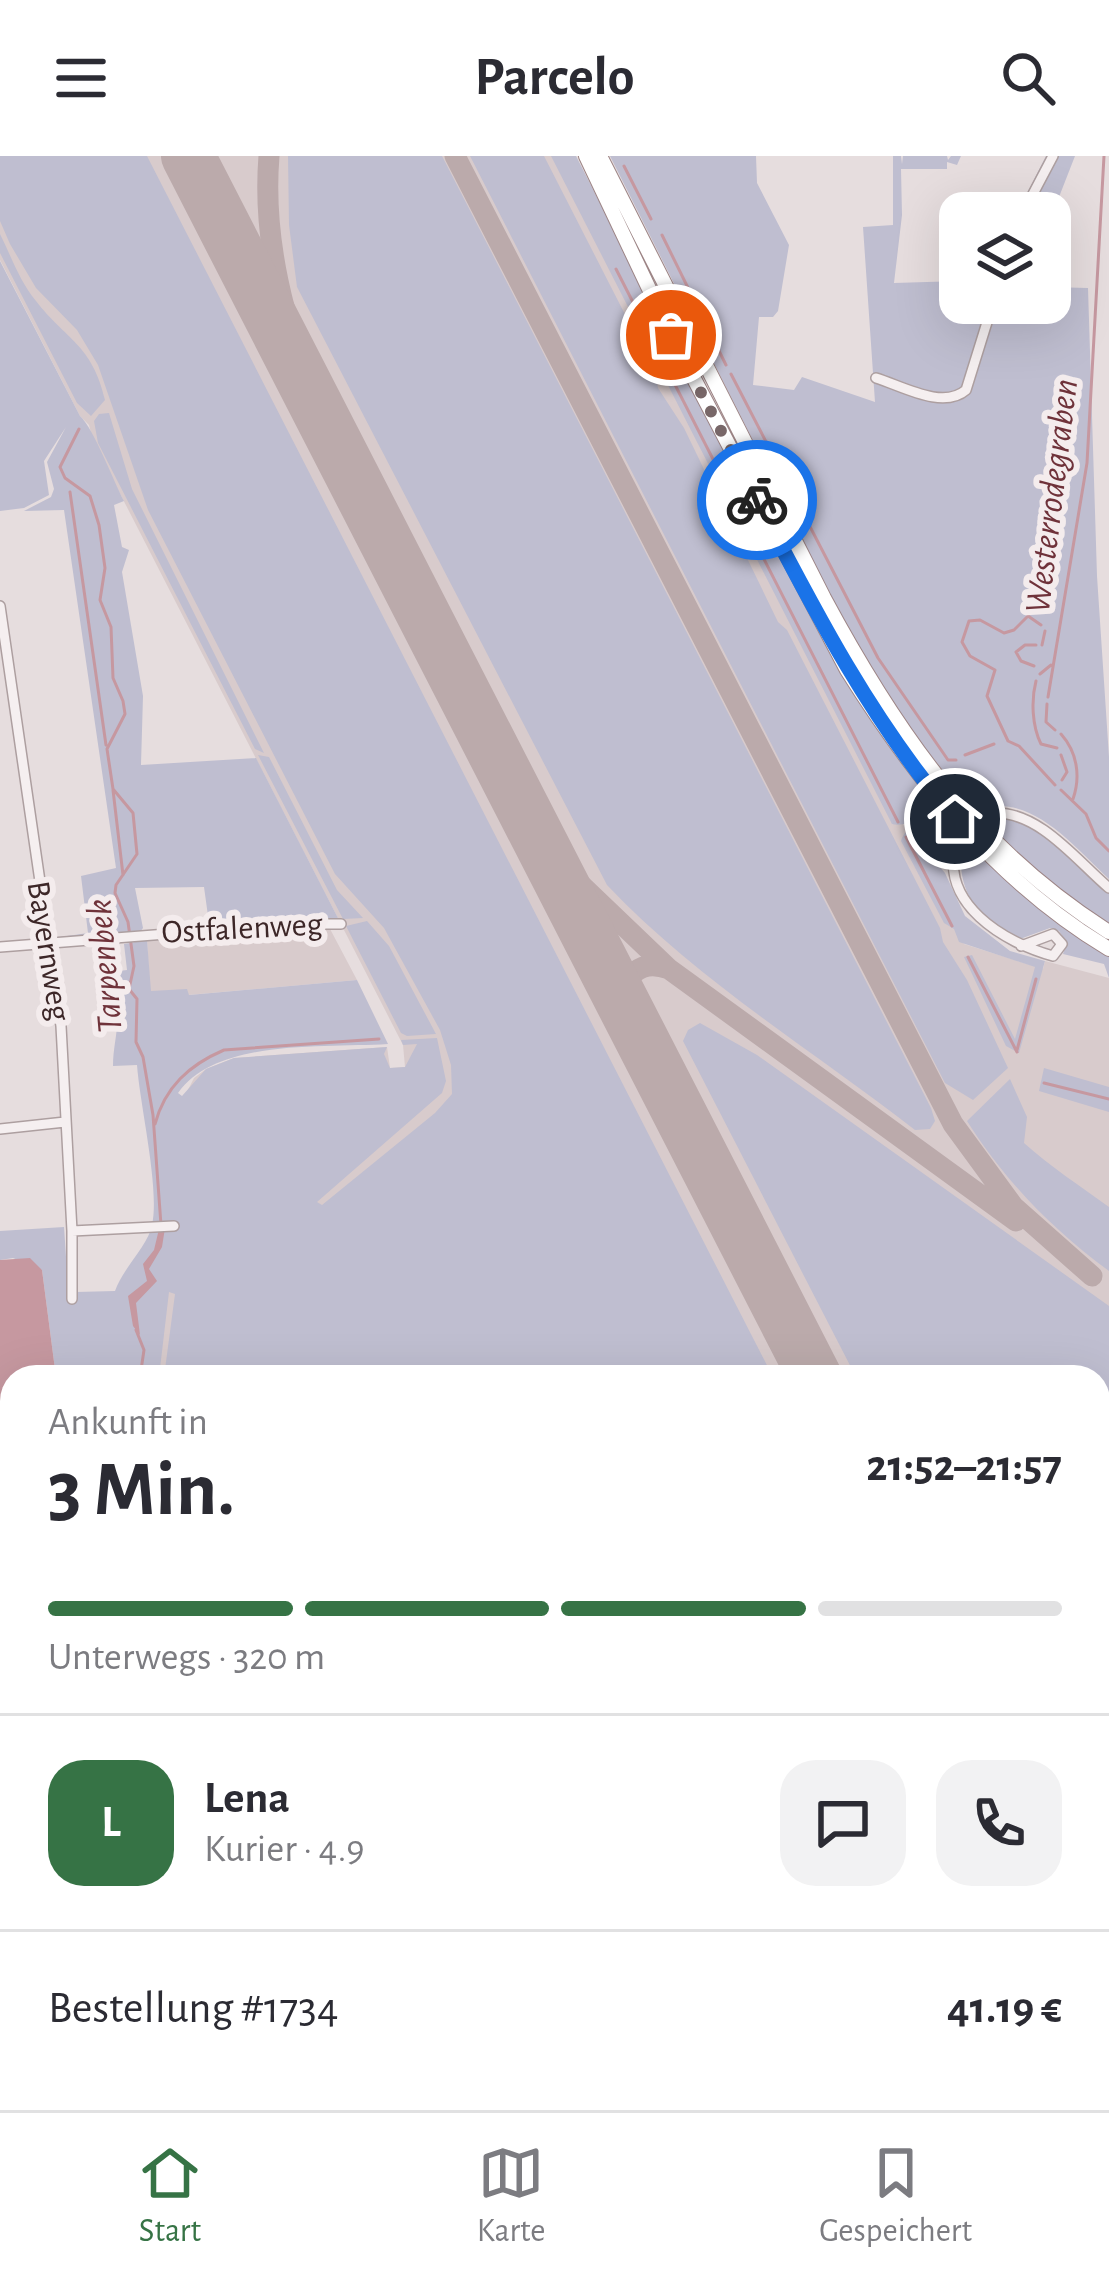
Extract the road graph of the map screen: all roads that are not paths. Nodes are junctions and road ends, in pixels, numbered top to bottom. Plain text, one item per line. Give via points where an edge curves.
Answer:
1 (586, 156) edge
2 (600, 156) edge
3 (1053, 156) edge
4 (1034, 192) edge
5 (986, 324) edge
6 (876, 378) dead end
7 (0, 606) edge
8 (1109, 888) edge
9 (341, 924) dead end
10 (1109, 932) edge
11 (46, 944) junction
12 (1021, 946) dead end
13 (0, 947) edge
14 (1109, 949) edge
15 (65, 1121) junction
16 (0, 1130) edge
17 (166, 1226) dead end
18 (72, 1231) junction
19 (72, 1299) dead end

1 - 14 highway via 692,376 871,709 992,859
2 - 10 highway via 859,664 921,760 982,831
3 - 4 street
5 - 6 street via 960,396 939,398
7 - 11 street, Bayernweg
8 - 12 street, bridge via 1015,815 971,822 957,842 955,876 993,930
9 - 11 street, Ostfalenweg
11 - 13 street, Ostfalenweg
11 - 15 street, Bayernweg via 61,1026
15 - 16 street
15 - 18 street, Bayernweg
17 - 18 street
18 - 19 street, Bayernweg

